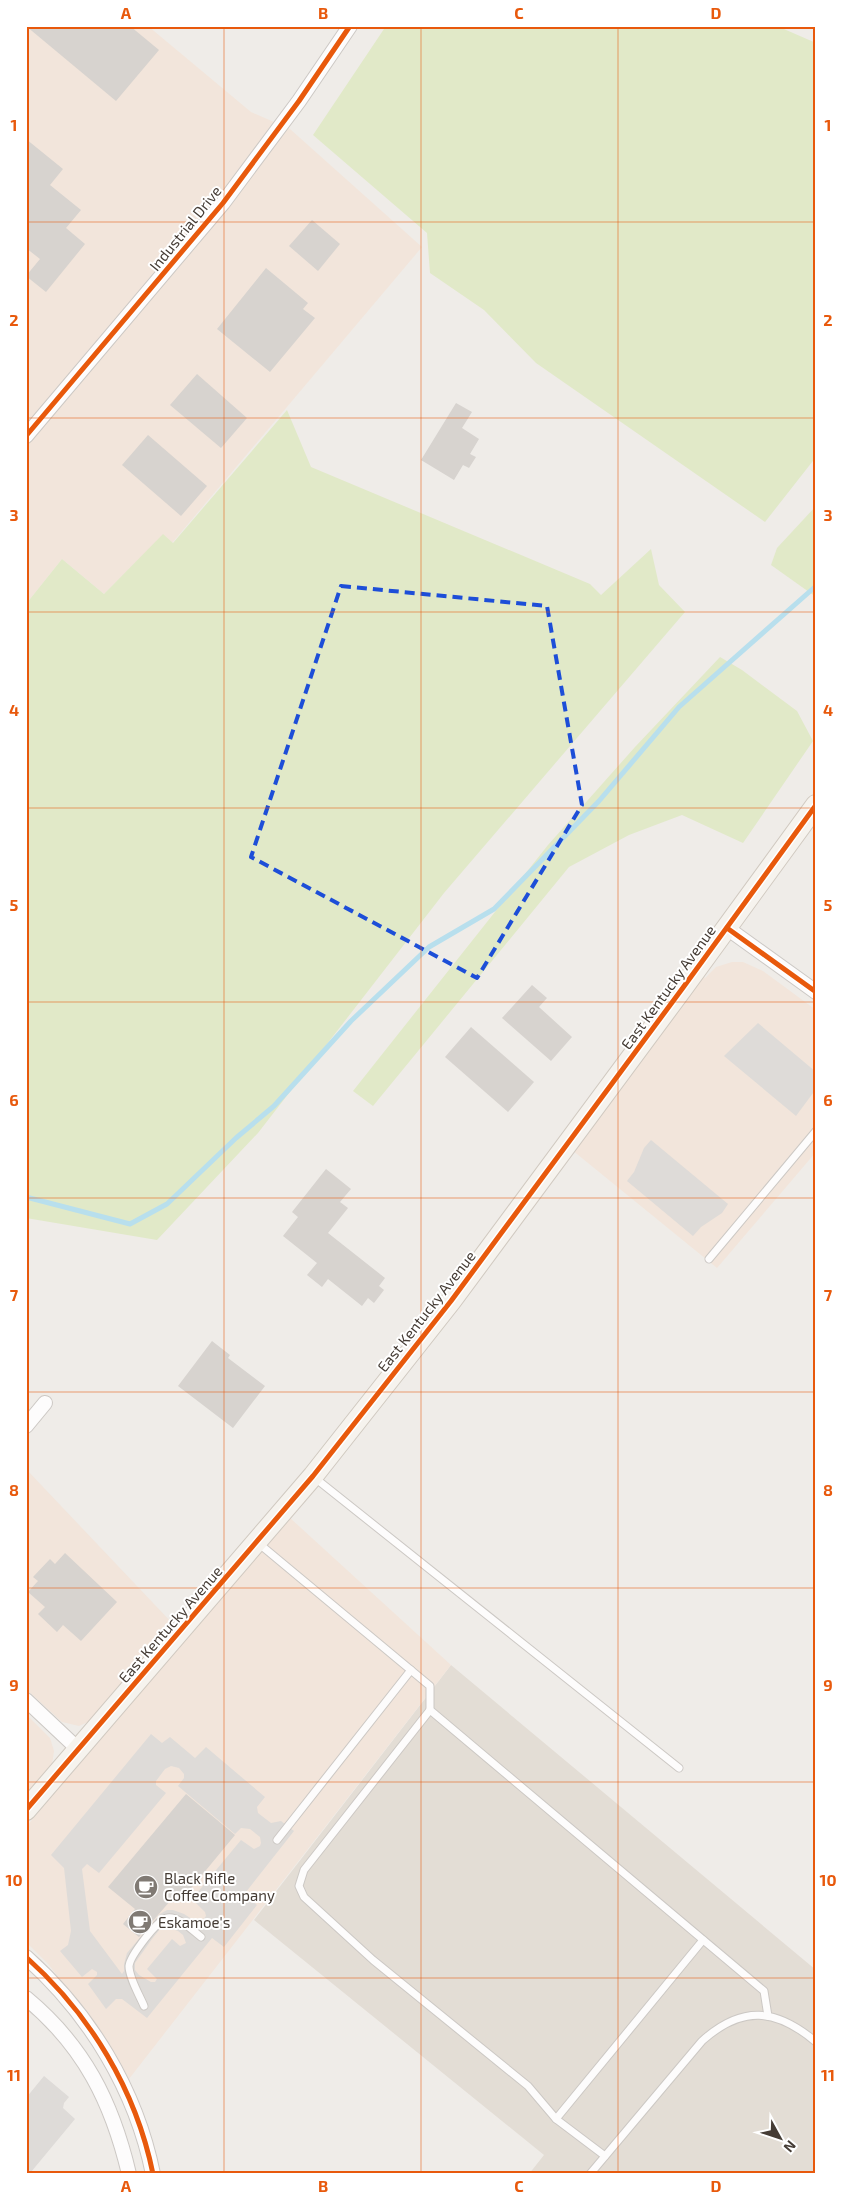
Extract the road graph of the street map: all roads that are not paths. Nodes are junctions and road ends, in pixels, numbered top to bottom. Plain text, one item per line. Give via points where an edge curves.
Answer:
1 (350, 26) edge
2 (26, 436) edge
3 (816, 805) edge
4 (726, 928) junction
5 (816, 992) edge
6 (816, 1131) edge
7 (709, 1259) dead end
8 (44, 1403) dead end
9 (26, 1426) edge
10 (312, 1476) junction
11 (257, 1542) junction
12 (411, 1670) junction
13 (26, 1700) edge
14 (430, 1710) junction
15 (78, 1749) junction
16 (679, 1768) dead end
17 (26, 1810) edge
18 (277, 1840) dead end
19 (201, 1938) dead end
20 (703, 1940) junction
21 (26, 1958) edge
22 (26, 1998) edge
23 (144, 2006) dead end
24 (768, 2016) junction
25 (816, 2042) edge
26 (123, 2084) junction
27 (102, 2093) junction
28 (556, 2119) junction
29 (605, 2156) junction
30 (129, 2174) edge
31 (153, 2174) edge
32 (590, 2174) edge

1 - 2 street, Industrial Drive via 223,203
3 - 4 street, East Kentucky Avenue
4 - 5 street
4 - 10 street, East Kentucky Avenue via 451,1301
6 - 7 lane
8 - 9 street
10 - 11 street, East Kentucky Avenue
10 - 16 lane
11 - 12 lane
11 - 15 street, East Kentucky Avenue
12 - 14 lane via 430,1686
12 - 18 lane
13 - 15 street
14 - 20 lane
14 - 28 lane via 304,1870 299,1886 304,1896 373,1960 528,2086
15 - 17 street, East Kentucky Avenue
19 - 23 lane via 171,1918 165,1918 154,1928 130,1962 130,1973
20 - 24 lane via 764,1991
20 - 28 lane
21 - 26 street via 97,2039
22 - 27 street via 79,2052
24 - 25 lane via 795,2025
24 - 29 lane via 736,2019 714,2030
26 - 27 street
26 - 31 street via 140,2124
27 - 30 street via 115,2122
28 - 29 lane
29 - 32 lane

